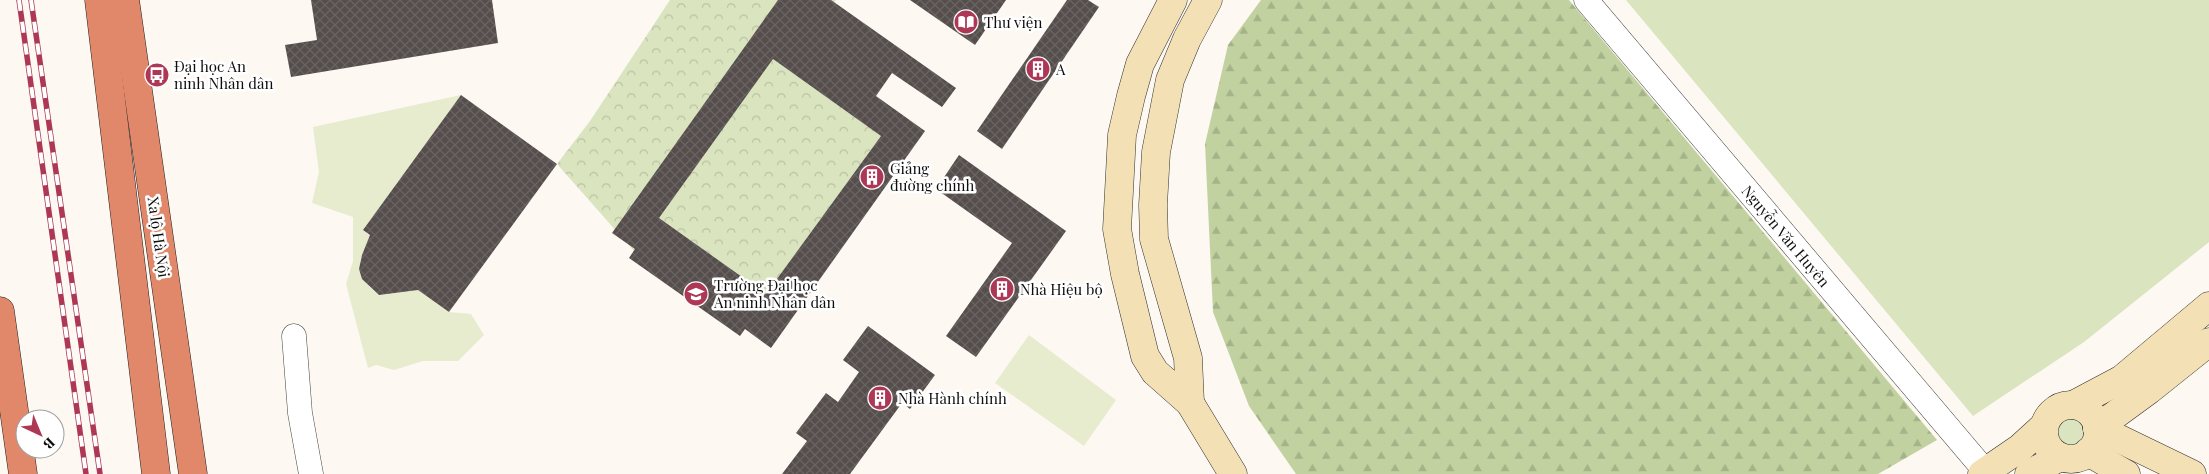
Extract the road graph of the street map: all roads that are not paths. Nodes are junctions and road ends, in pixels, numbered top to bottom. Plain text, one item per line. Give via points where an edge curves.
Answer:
1 (99, 0) edge
2 (125, 0) edge
3 (1173, 0) edge
4 (1208, 0) edge
5 (1586, 0) edge
6 (2209, 306) edge
7 (0, 311) edge
8 (294, 336) dead end
9 (2209, 342) edge
10 (1190, 403) junction
11 (2073, 405) junction
12 (2044, 426) junction
13 (2093, 440) junction
14 (2060, 457) junction
15 (1984, 473) edge
16 (23, 474) edge
17 (156, 474) edge
18 (193, 474) edge
19 (311, 474) edge
20 (1233, 474) edge
21 (2029, 474) edge
22 (2126, 474) edge
23 (2192, 474) edge

1 - 17 highway, Xa lộ Hà Nội
2 - 18 highway, Xa lộ Hà Nội
3 - 10 street via 1140,64 1131,96 1122,135 1117,230 1145,356 1154,372
4 - 10 street via 1170,80 1156,152 1153,205 1154,239 1188,358
5 - 15 street, Nguyễn Văn Huyên
6 - 11 street via 2122,379
7 - 16 highway
8 - 19 street via 300,413
9 - 13 street
10 - 20 street
11 - 12 street via 2055,410
11 - 13 street via 2089,412
12 - 14 street via 2046,442
12 - 15 street via 2020,448
13 - 14 street via 2074,459
13 - 22 street
13 - 23 street
14 - 21 street

